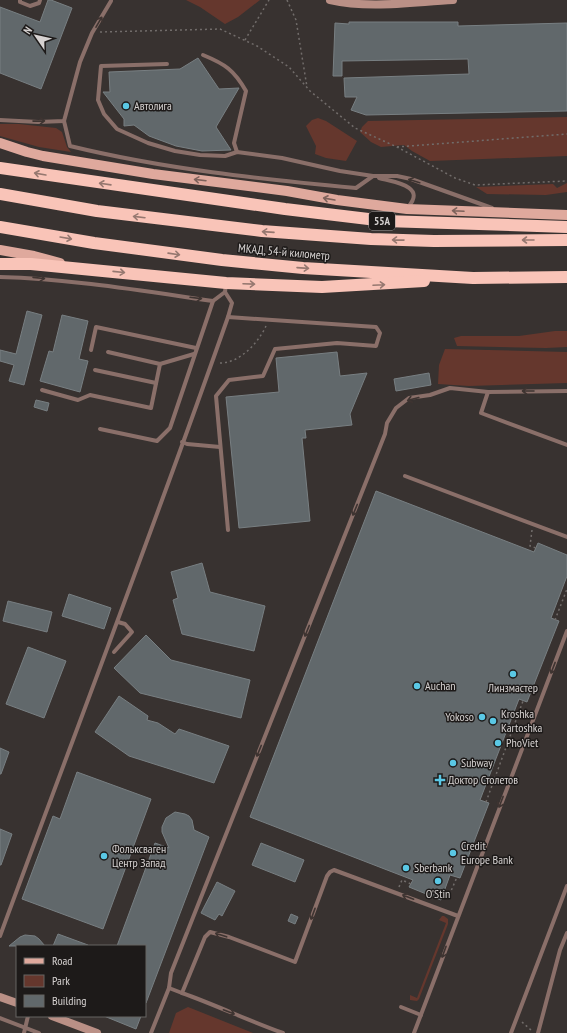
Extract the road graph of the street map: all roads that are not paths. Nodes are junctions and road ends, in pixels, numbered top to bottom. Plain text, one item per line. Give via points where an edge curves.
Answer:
1 (20, 0) edge
2 (40, 0) edge
3 (110, 0) edge
4 (330, 0) edge
5 (453, 0) edge
6 (378, 2) edge
7 (203, 55) dead end
8 (167, 64) dead end
9 (0, 120) edge
10 (64, 120) junction
11 (0, 143) edge
12 (237, 152) junction
13 (0, 164) edge
14 (0, 168) edge
15 (19, 170) junction
16 (373, 176) junction
17 (0, 194) edge
18 (407, 209) junction
19 (518, 214) junction
20 (567, 215) edge
21 (0, 227) edge
22 (567, 227) edge
23 (567, 240) edge
24 (0, 250) edge
25 (0, 264) edge
26 (81, 268) junction
27 (0, 277) edge
28 (567, 277) edge
29 (473, 278) junction
30 (225, 287) junction
31 (214, 300) junction
32 (228, 317) junction
33 (196, 348) junction
34 (91, 350) dead end
35 (108, 352) dead end
36 (194, 354) junction
37 (160, 364) junction
38 (95, 370) dead end
39 (156, 383) junction
40 (42, 390) dead end
41 (567, 391) edge
42 (488, 392) junction
43 (100, 429) dead end
44 (182, 442) junction
45 (567, 445) edge
46 (220, 447) junction
47 (405, 476) dead end
48 (228, 530) dead end
49 (567, 537) edge
50 (118, 622) junction
51 (567, 631) edge
52 (114, 652) dead end
53 (567, 886) edge
54 (458, 916) junction
55 (567, 933) edge
56 (0, 936) edge
57 (169, 988) junction
58 (182, 993) junction
59 (0, 997) edge
60 (16, 1003) edge
61 (401, 1007) dead end
62 (420, 1015) junction
63 (28, 1017) edge
64 (55, 1017) edge
65 (0, 1018) edge
66 (24, 1027) junction
67 (24, 1033) edge
68 (39, 1033) edge
69 (97, 1033) edge
70 (151, 1033) edge
71 (283, 1033) edge
72 (414, 1033) edge
73 (511, 1033) edge
74 (538, 1033) edge

1 - 2 lane via 30,6 39,3
10 -> 3 lane via 80,62
4 - 6 street
5 - 6 street
7 - 12 lane via 229,68 239,78 246,91 234,143
8 - 12 lane via 101,66 98,100 104,114 117,129 148,143 175,151 200,156 225,156
9 -> 10 lane
10 - 16 lane via 70,146 107,155 190,170 356,188
18 -> 11 main road via 153,174 43,156
12 - 16 lane
13 - 15 main road
14 - 15 highway, 55А
22 -> 15 highway, 55А via 385,222 60,178
16 - 18 lane via 411,188 414,197
19 -> 16 lane via 488,207 411,179
23 -> 17 highway, МКАД, 54-й километр via 371,240 262,232 97,212
19 -> 18 main road
19 - 20 main road
21 -> 29 highway, МКАД, 54-й километр via 94,243 222,260 303,268
24 - 26 main road
25 - 26 highway
26 -> 30 highway
27 -> 31 lane via 53,280
28 - 29 highway, МКАД, 54-й километр
30 -> 29 highway via 322,287
30 - 31 lane
30 - 32 lane via 232,303
31 - 33 lane
32 - 44 lane
32 - 46 lane via 376,327 380,333 376,346 337,343 275,349 263,376 229,380 216,396
33 - 34 lane via 96,327
33 - 36 lane
35 - 37 lane
36 - 37 lane
36 - 43 lane via 170,428 157,441
37 - 39 lane
38 - 39 lane
39 - 40 lane via 151,408 90,395 78,400
41 -> 42 lane
42 - 45 lane via 481,413
42 -> 57 lane via 450,388 430,395 409,398 396,408 387,423 385,434 171,973
44 - 46 lane
44 - 50 lane
46 - 48 lane
47 - 49 lane
50 - 52 lane via 125,624 132,632
50 - 56 lane
51 -> 54 lane
53 - 73 lane
54 -> 58 lane via 334,870 330,872 295,962 210,932 204,937
54 -> 62 lane
55 - 74 lane
57 - 58 lane
57 - 70 lane
58 -> 71 lane
59 - 60 street
61 - 62 lane
62 - 72 lane
63 - 66 lane
64 - 69 street
65 - 66 lane
66 - 67 lane
66 - 68 lane

